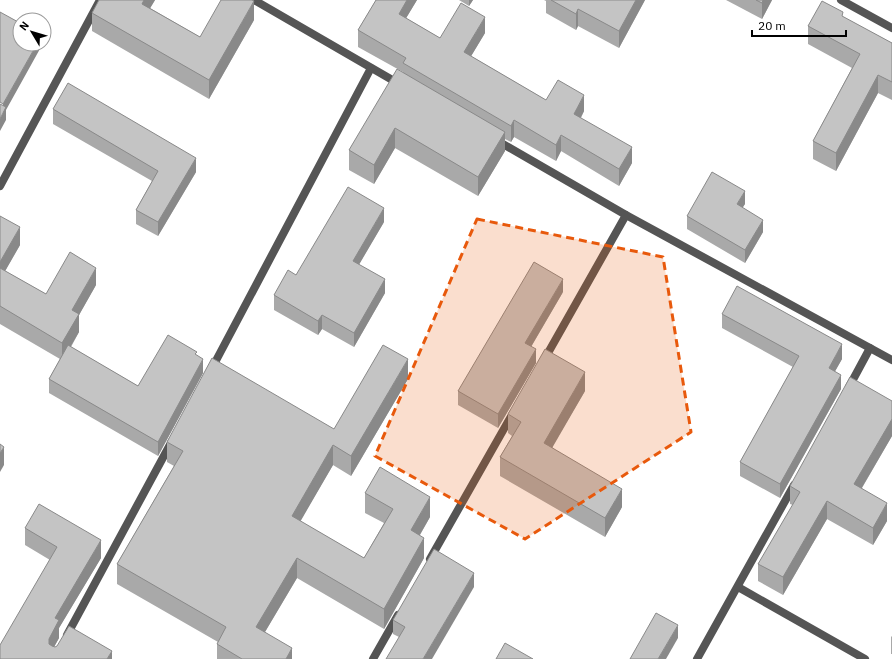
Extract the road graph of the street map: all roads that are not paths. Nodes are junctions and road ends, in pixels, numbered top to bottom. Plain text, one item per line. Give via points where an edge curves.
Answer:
1 (100, 0) edge
2 (254, 0) edge
3 (841, 0) edge
4 (892, 28) edge
5 (371, 68) junction
6 (406, 88) edge
7 (488, 136) edge
8 (0, 185) edge
9 (626, 215) junction
10 (870, 348) junction
11 (892, 360) edge
12 (539, 368) edge
13 (206, 379) edge
14 (844, 396) edge
15 (515, 409) edge
16 (176, 435) edge
17 (798, 478) edge
18 (424, 569) edge
19 (738, 586) junction
20 (401, 610) edge
21 (62, 645) edge
22 (373, 659) edge
23 (697, 659) edge
24 (865, 659) edge

1 - 8 street
2 - 5 street
3 - 4 street
5 - 6 street
5 - 13 street
7 - 9 street
9 - 10 street
9 - 12 street
10 - 11 street
10 - 14 street
15 - 18 street
16 - 21 street
17 - 19 street
19 - 23 street
19 - 24 street
20 - 22 street

